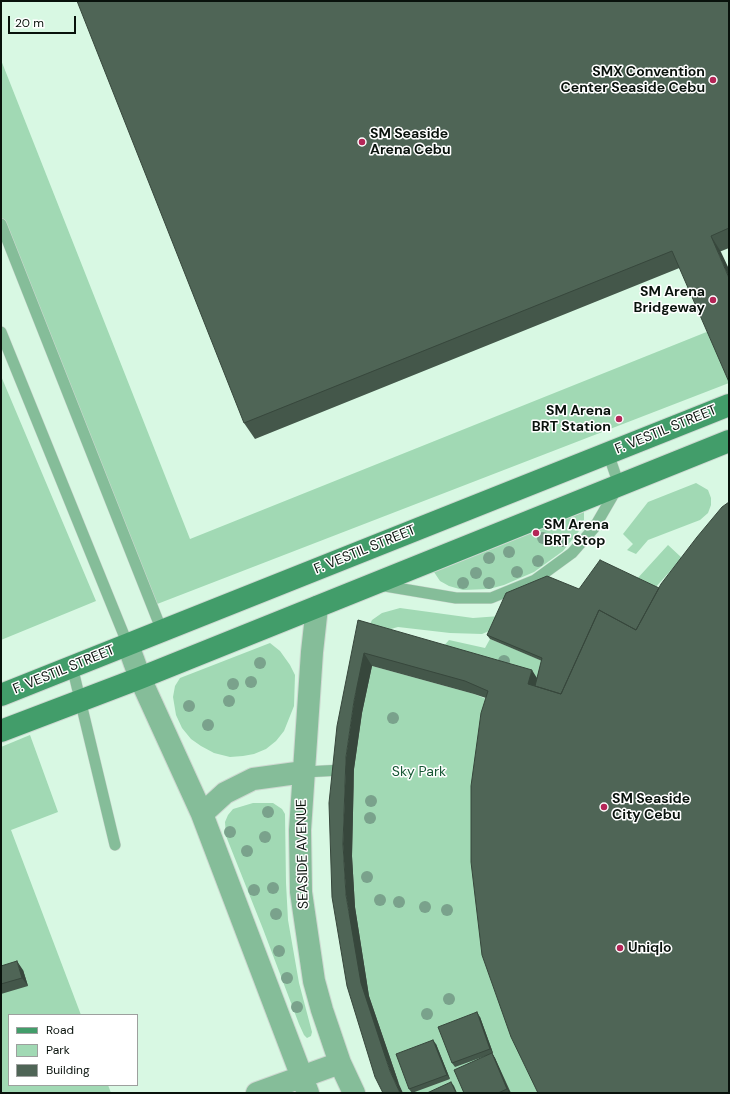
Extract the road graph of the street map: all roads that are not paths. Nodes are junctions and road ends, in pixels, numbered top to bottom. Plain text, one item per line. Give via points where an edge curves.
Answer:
1 (1, 224) edge
2 (1, 332) edge
3 (729, 405) edge
4 (729, 441) edge
5 (608, 453) junction
6 (619, 485) junction
7 (373, 584) junction
8 (317, 607) junction
9 (162, 631) junction
10 (128, 645) junction
11 (72, 666) junction
12 (140, 678) junction
13 (1, 695) edge
14 (80, 700) junction
15 (1, 731) edge
16 (342, 770) edge
17 (304, 772) junction
18 (202, 814) junction
19 (115, 845) dead end
20 (340, 1063) junction
21 (305, 1084) edge
22 (257, 1093) edge
23 (354, 1093) edge

1 - 9 lane
2 - 10 lane
3 - 5 main road, F. VESTIL STREET
4 - 6 main road
5 - 6 lane
5 - 9 main road, F. VESTIL STREET
6 - 7 main road
6 - 7 lane via 594,528 572,553 535,580 491,598 456,598
7 - 8 main road
8 - 12 main road
8 - 17 street, SEASIDE AVENUE
9 - 10 main road, F. VESTIL STREET
10 - 11 main road, F. VESTIL STREET
10 - 12 street
11 - 13 main road, F. VESTIL STREET
11 - 14 lane
12 - 14 main road
12 - 18 street
14 - 15 main road
14 - 19 lane
16 - 17 lane
17 - 18 street via 252,779 225,792
17 - 20 street, SEASIDE AVENUE via 300,830 301,892 314,981
18 - 21 street
20 - 21 street
20 - 23 street, SEASIDE AVENUE
21 - 22 street

